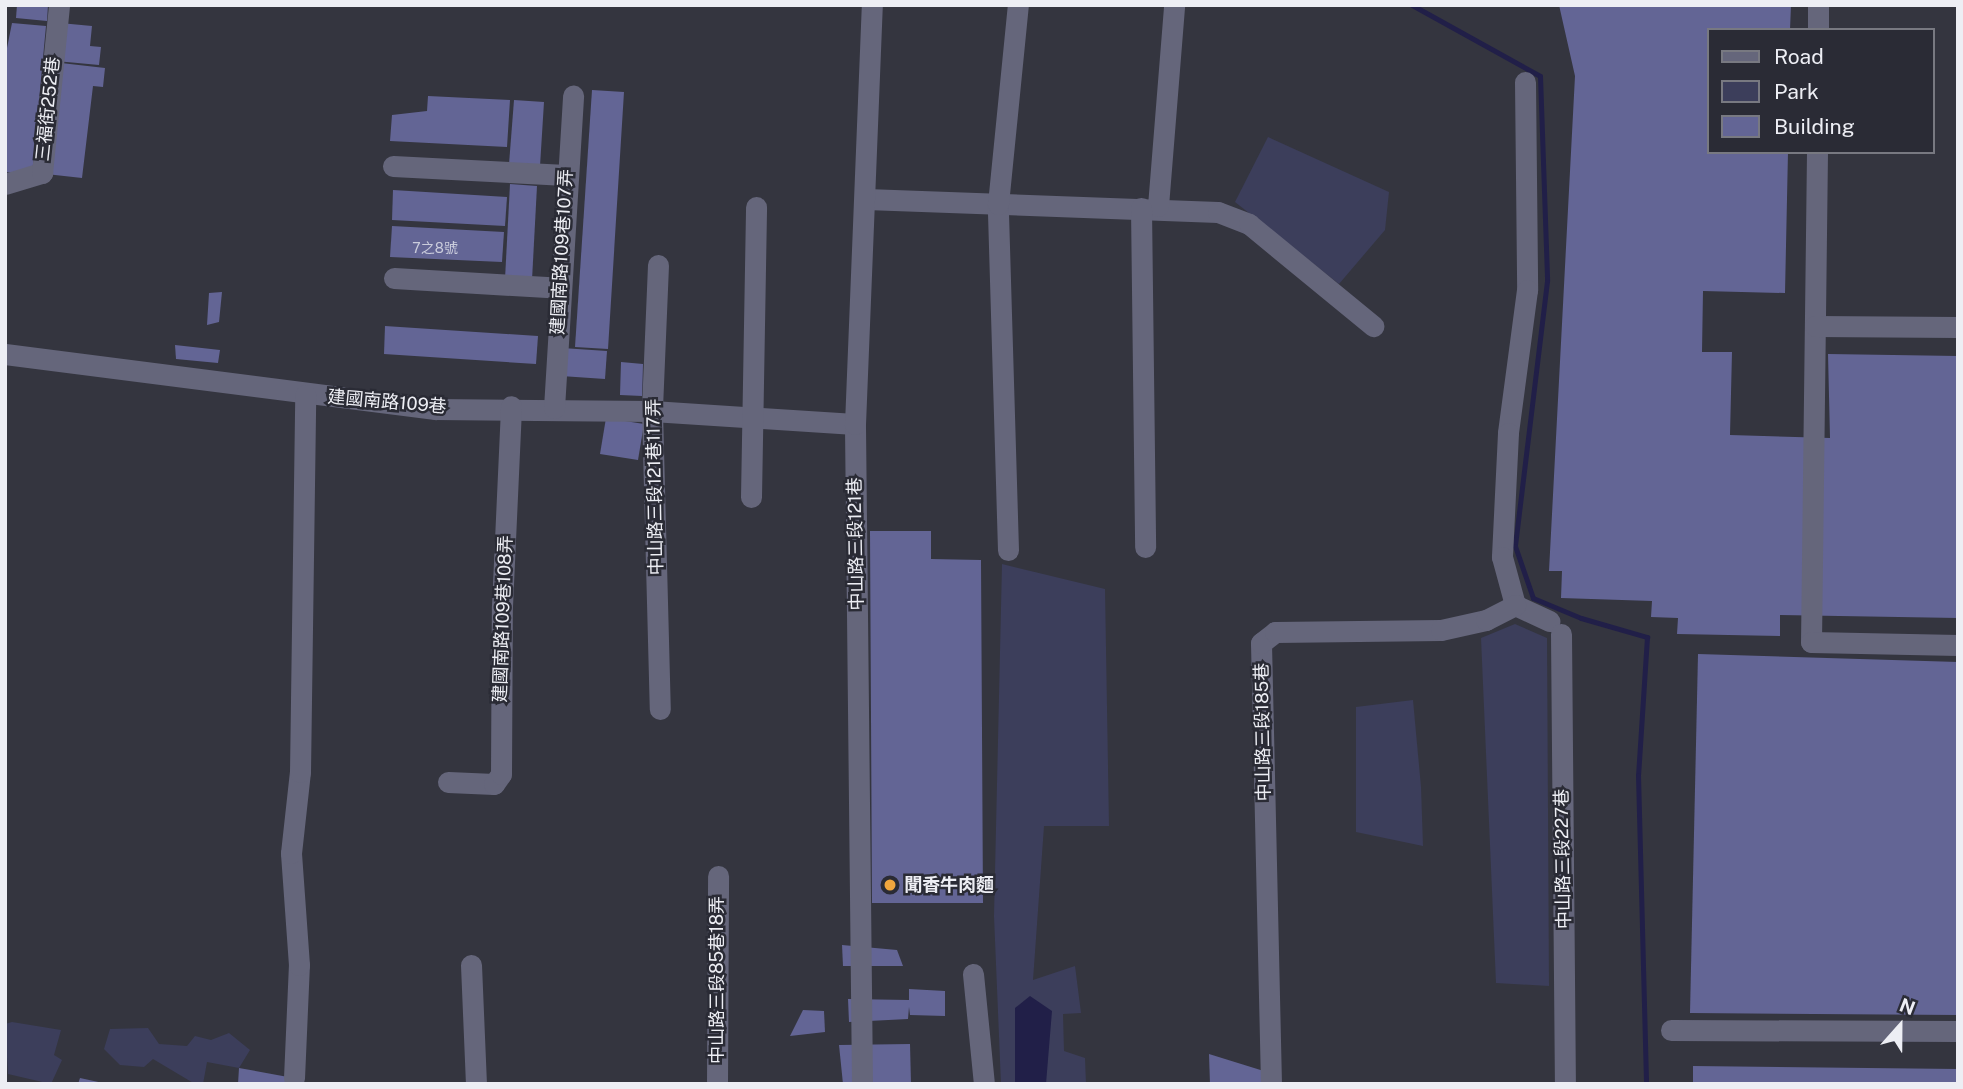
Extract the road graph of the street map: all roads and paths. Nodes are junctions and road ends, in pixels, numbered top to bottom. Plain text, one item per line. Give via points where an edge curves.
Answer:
1 (58, 5) edge
2 (873, 5) edge
3 (1017, 5) edge
4 (1174, 5) edge
5 (1818, 5) edge
6 (1818, 28) edge
7 (1525, 82) dead end
8 (573, 96) dead end
9 (1817, 154) edge
10 (393, 166) dead end
11 (566, 175) junction
12 (5, 184) edge
13 (866, 199) junction
14 (998, 204) junction
15 (756, 207) dead end
16 (1149, 207) junction
17 (658, 265) dead end
18 (394, 278) dead end
19 (560, 288) junction
20 (1373, 326) dead end
21 (1815, 326) junction
22 (1958, 327) edge
23 (5, 354) edge
24 (305, 395) junction
25 (511, 406) junction
26 (554, 408) junction
27 (652, 411) junction
28 (749, 418) junction
29 (855, 424) junction
30 (751, 497) dead end
31 (1145, 547) dead end
32 (1008, 550) dead end
33 (1515, 605) junction
34 (1958, 645) edge
35 (660, 709) dead end
36 (448, 782) dead end
37 (718, 876) dead end
38 (471, 965) dead end
39 (973, 974) dead end
40 (1671, 1030) dead end
41 (1958, 1031) edge
42 (294, 1078) dead end
43 (476, 1084) edge
44 (717, 1084) edge
45 (862, 1084) edge
46 (984, 1084) edge
47 (1272, 1084) edge
48 (1565, 1084) edge

1 - 12 street, 三福街252巷 via 42,173
2 - 13 street, 中山路三段121巷
3 - 14 street
4 - 16 street
5 - 6 street
7 - 33 street via 1527,290 1501,515 1502,556
8 - 11 street, 建國南路109巷107弄
9 - 21 street
10 - 11 street
11 - 19 street, 建國南路109巷107弄
13 - 14 street
13 - 29 street, 中山路三段121巷
14 - 16 street
14 - 32 street
15 - 28 street
16 - 20 street via 1218,212 1249,224
16 - 31 street
17 - 27 street, 中山路三段121巷117弄
18 - 19 street
19 - 26 street, 建國南路109巷107弄
21 - 22 street
21 - 34 street via 1811,642
23 - 24 street, 建國南路109巷
24 - 25 street, 建國南路109巷 via 435,409
24 - 42 street via 300,772 291,853 299,965
25 - 26 street, 建國南路109巷
25 - 36 street, 建國南路109巷108弄 via 502,606 501,774 494,784
26 - 27 street, 建國南路109巷
27 - 28 street, 建國南路109巷
27 - 35 street, 中山路三段121巷117弄
28 - 29 street, 建國南路109巷
28 - 30 street
29 - 45 street, 中山路三段121巷
33 - 47 street, 中山路三段185巷 via 1486,620 1441,630 1275,632 1261,643
33 - 48 street, 中山路三段227巷 via 1555,627
37 - 44 street, 中山路三段85巷18弄
38 - 43 street
39 - 46 street
40 - 41 street

